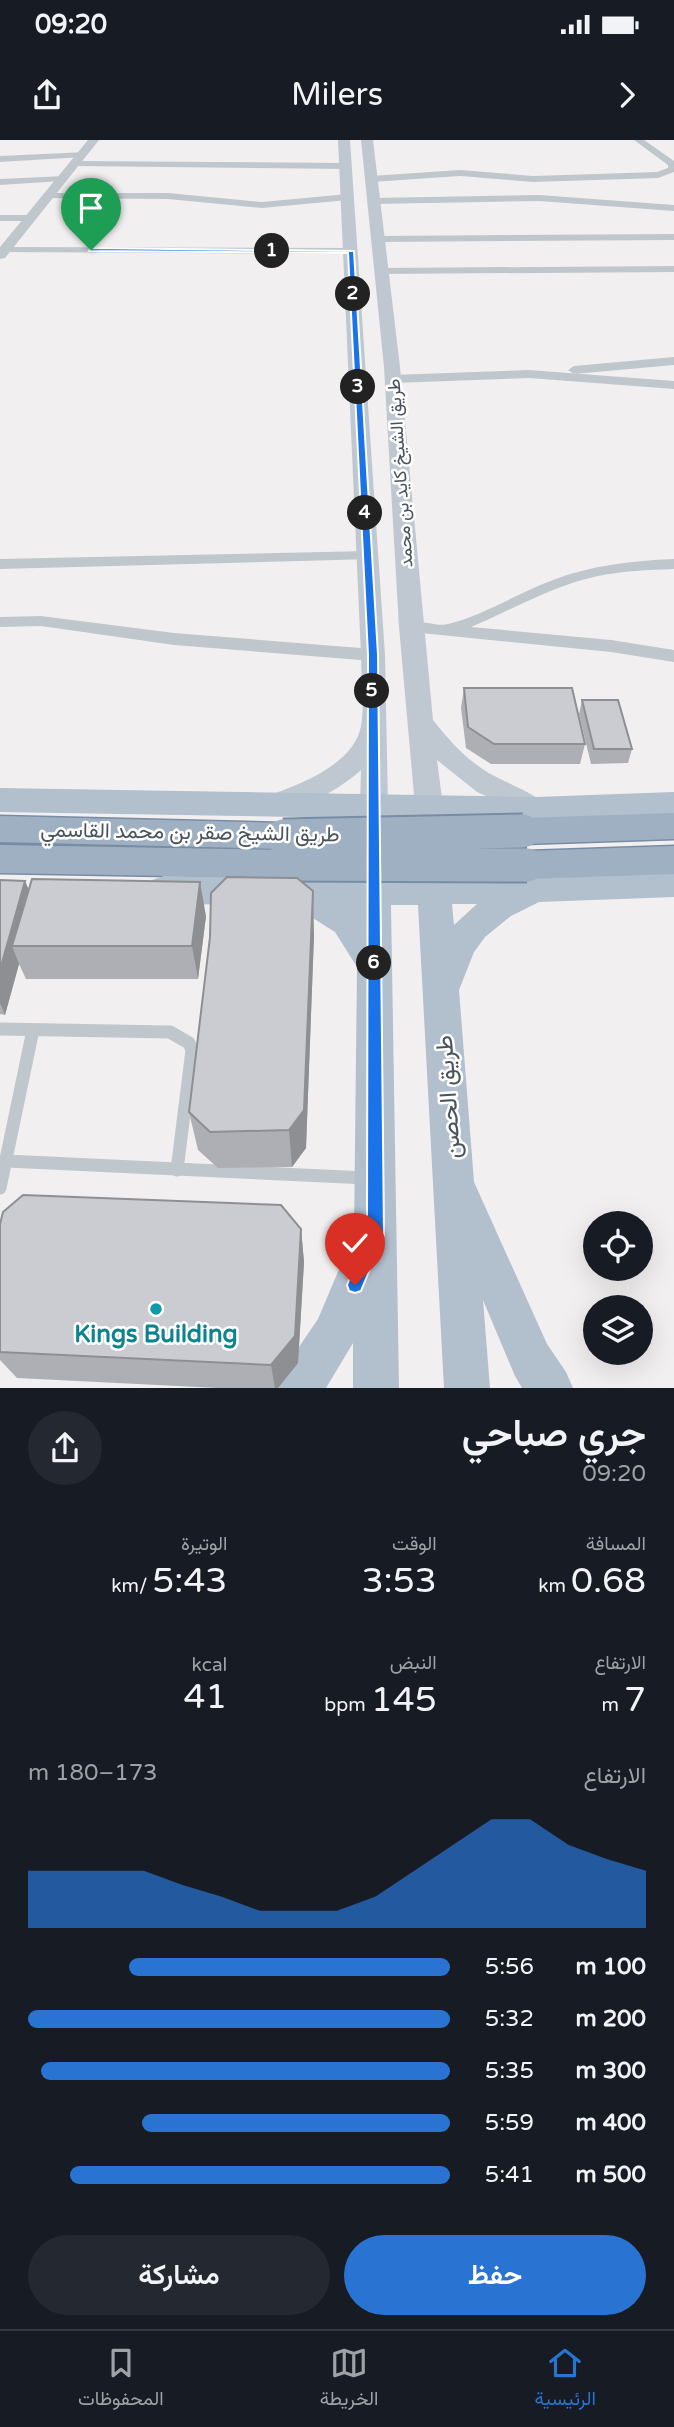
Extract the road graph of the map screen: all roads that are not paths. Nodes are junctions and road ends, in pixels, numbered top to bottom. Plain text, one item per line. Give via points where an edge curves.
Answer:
1 (94, 140) edge
2 (344, 140) edge
3 (367, 140) edge
4 (638, 140) edge
5 (0, 159) edge
6 (79, 159) junction
7 (346, 166) junction
8 (648, 175) junction
9 (584, 177) junction
10 (62, 178) junction
11 (371, 179) junction
12 (0, 182) edge
13 (654, 186) dead end
14 (592, 193) junction
15 (47, 196) junction
16 (659, 197) dead end
17 (348, 207) junction
18 (374, 208) junction
19 (669, 208) edge
20 (0, 218) edge
21 (29, 218) junction
22 (674, 221) edge
23 (674, 237) edge
24 (377, 239) junction
25 (351, 251) junction
26 (2, 252) edge
27 (674, 269) edge
28 (381, 271) junction
29 (674, 361) edge
30 (528, 374) junction
31 (392, 379) junction
32 (674, 385) edge
33 (367, 556) junction
34 (0, 564) edge
35 (674, 564) edge
36 (0, 622) edge
37 (411, 627) junction
38 (448, 631) junction
39 (373, 655) junction
40 (674, 656) edge
41 (422, 724) junction
42 (372, 731) junction
43 (0, 800) edge
44 (674, 804) edge
45 (271, 805) junction
46 (374, 805) junction
47 (429, 806) junction
48 (674, 825) edge
49 (0, 829) edge
50 (530, 849) junction
51 (281, 850) junction
52 (0, 859) edge
53 (674, 860) edge
54 (674, 884) edge
55 (0, 887) edge
56 (435, 890) junction
57 (374, 891) junction
58 (298, 892) junction
59 (374, 967) junction
60 (441, 990) junction
61 (0, 1029) edge
62 (33, 1030) junction
63 (7, 1161) junction
64 (177, 1170) junction
65 (375, 1178) junction
66 (453, 1179) junction
67 (0, 1188) edge
68 (376, 1235) junction
69 (298, 1388) edge
70 (376, 1388) edge
71 (467, 1388) edge
72 (550, 1388) edge

1 - 6 street
2 - 7 main road, طريق الشيخ كايد بن محمد
3 - 11 main road, طريق الشيخ كايد بن محمد
4 - 8 street via 674,167
5 - 6 street
6 - 7 street
6 - 10 street
7 - 17 main road, طريق الشيخ كايد بن محمد
8 - 9 street
8 - 13 street
9 - 11 street via 474,173
9 - 14 street
10 - 12 street
10 - 15 street
11 - 18 main road, طريق الشيخ كايد بن محمد
14 - 18 street
14 - 19 street
15 - 17 street via 167,196
15 - 21 street
16 - 19 street
17 - 18 main road
17 - 25 main road, طريق الشيخ كايد بن محمد
18 - 24 main road, طريق الشيخ كايد بن محمد
19 - 22 street
20 - 21 street
21 - 26 street
23 - 24 street
24 - 28 main road, طريق الشيخ كايد بن محمد
25 - 26 street
25 - 33 main road, طريق الشيخ كايد بن محمد
27 - 28 street
28 - 31 main road, طريق الشيخ كايد بن محمد
29 - 30 street
30 - 31 street
30 - 32 street
31 - 37 main road, طريق الشيخ كايد بن محمد
33 - 34 street
33 - 39 main road, طريق الشيخ كايد بن محمد
35 - 38 street via 593,572
36 - 39 street via 41,621 174,639
37 - 38 street
37 - 41 main road, طريق الشيخ كايد بن محمد
38 - 40 street
39 - 42 main road, طريق الشيخ كايد بن محمد
41 - 47 main road, طريق الشيخ كايد بن محمد
41 - 50 main road via 436,744 478,781
42 - 45 main road via 354,762 338,776
42 - 46 main road, طريق الشيخ كايد بن محمد
43 - 45 main road
44 - 50 main road
45 - 46 main road
46 - 47 main road
46 - 57 main road
47 - 50 main road
47 - 56 main road, طريق الحصن
48 - 50 highway, طريق الشيخ صقر بن محمد القاسمي
49 - 51 highway, طريق الشيخ صقر بن محمد القاسمي
50 - 51 highway, طريق الشيخ صقر بن محمد القاسمي, bridge
50 - 53 highway, طريق الشيخ صقر بن محمد القاسمي
50 - 54 main road
50 - 56 main road
50 - 60 main road via 508,900 462,940
51 - 52 highway, طريق الشيخ صقر بن محمد القاسمي
55 - 58 main road
56 - 57 main road
56 - 60 main road, طريق الحصن
57 - 58 main road
57 - 59 main road
58 - 59 main road via 337,911 362,941
59 - 65 main road
60 - 66 main road, طريق الحصن
61 - 62 lane
62 - 63 lane
62 - 64 lane via 170,1032 189,1043 192,1050
63 - 64 lane
63 - 67 lane
64 - 65 lane
65 - 68 main road
66 - 71 main road, طريق الحصن
66 - 72 main road via 531,1360
68 - 69 main road via 334,1335
68 - 70 main road

